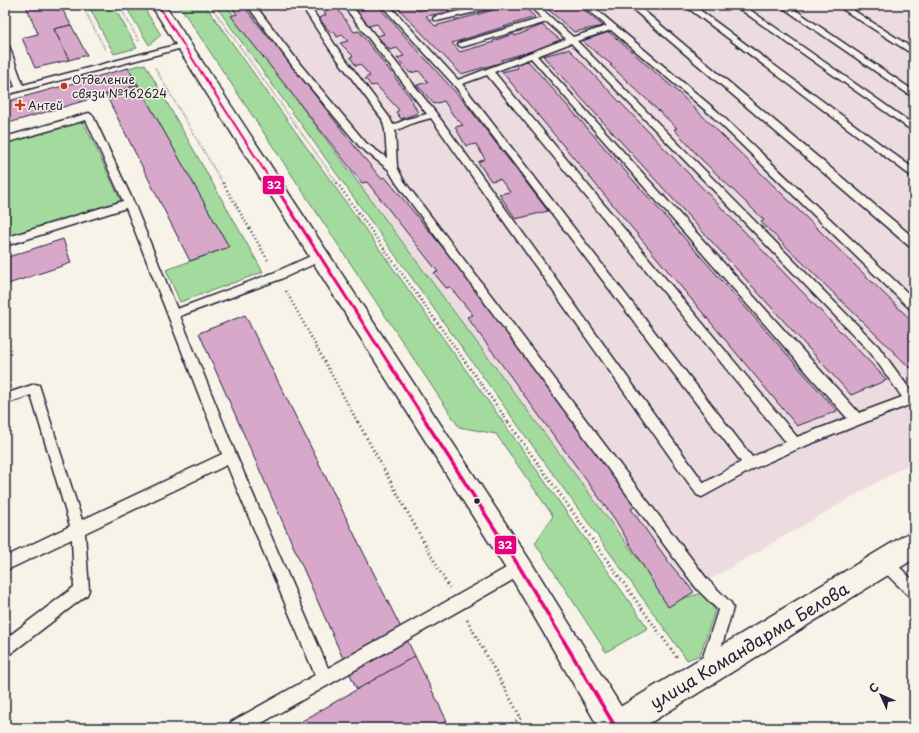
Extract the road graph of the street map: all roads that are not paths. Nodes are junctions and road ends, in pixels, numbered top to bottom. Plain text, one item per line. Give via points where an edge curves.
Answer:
1 (10, 5) edge
2 (158, 5) edge
3 (251, 5) edge
4 (305, 5) edge
5 (347, 5) edge
6 (385, 5) edge
7 (494, 5) edge
8 (532, 5) edge
9 (586, 5) edge
10 (632, 5) edge
11 (688, 5) edge
12 (738, 5) edge
13 (783, 5) edge
14 (840, 5) edge
15 (5, 8) edge
16 (436, 20) dead end
17 (548, 20) junction
18 (613, 27) junction
19 (572, 40) junction
20 (183, 45) junction
21 (462, 45) dead end
22 (5, 46) edge
23 (914, 53) edge
24 (532, 55) junction
25 (489, 71) junction
26 (457, 83) junction
27 (20, 88) junction
28 (5, 92) edge
29 (914, 95) edge
30 (433, 114) junction
31 (914, 129) edge
32 (390, 130) junction
33 (5, 140) edge
34 (392, 166) junction
35 (914, 174) edge
36 (129, 202) junction
37 (5, 242) edge
38 (914, 244) edge
39 (321, 256) junction
40 (914, 306) edge
41 (174, 314) junction
42 (912, 398) edge
43 (5, 400) edge
44 (856, 420) junction
45 (795, 444) junction
46 (230, 457) junction
47 (750, 464) junction
48 (78, 530) junction
49 (914, 544) edge
50 (885, 563) junction
51 (5, 564) edge
52 (520, 568) junction
53 (914, 591) edge
54 (5, 649) edge
55 (699, 675) junction
56 (324, 679) junction
57 (237, 728) edge
58 (615, 728) edge

1 - 15 lane
2 - 20 main road
3 - 34 lane via 296,66 363,145
4 - 32 lane via 386,119
5 - 30 lane
6 - 26 lane
7 - 16 lane
8 - 17 lane
9 - 18 lane
10 - 38 lane
11 - 35 lane
12 - 31 lane
13 - 29 lane
14 - 23 lane
17 - 19 lane
17 - 21 lane
18 - 19 lane
18 - 40 lane via 714,113
19 - 24 lane
19 - 42 lane via 874,349
20 - 27 lane
20 - 39 main road
22 - 27 lane
24 - 25 lane
24 - 44 lane
25 - 26 lane
25 - 45 lane
26 - 47 lane
27 - 28 lane
30 - 32 lane
30 - 47 lane via 702,491
32 - 34 lane
33 - 36 lane via 89,116
34 - 55 lane via 400,182 702,584 726,608
36 - 37 lane
36 - 41 lane
39 - 41 lane via 277,276
39 - 52 main road
41 - 46 lane
42 - 44 lane
43 - 48 lane via 36,389
44 - 45 lane
45 - 47 lane
46 - 48 lane
46 - 56 lane
48 - 51 lane
48 - 54 lane via 82,590
49 - 50 main road, улица Командарма Белова
50 - 53 lane
50 - 55 main road, улица Командарма Белова
52 - 56 lane
52 - 58 main road
55 - 58 main road, улица Командарма Белова
56 - 57 lane

